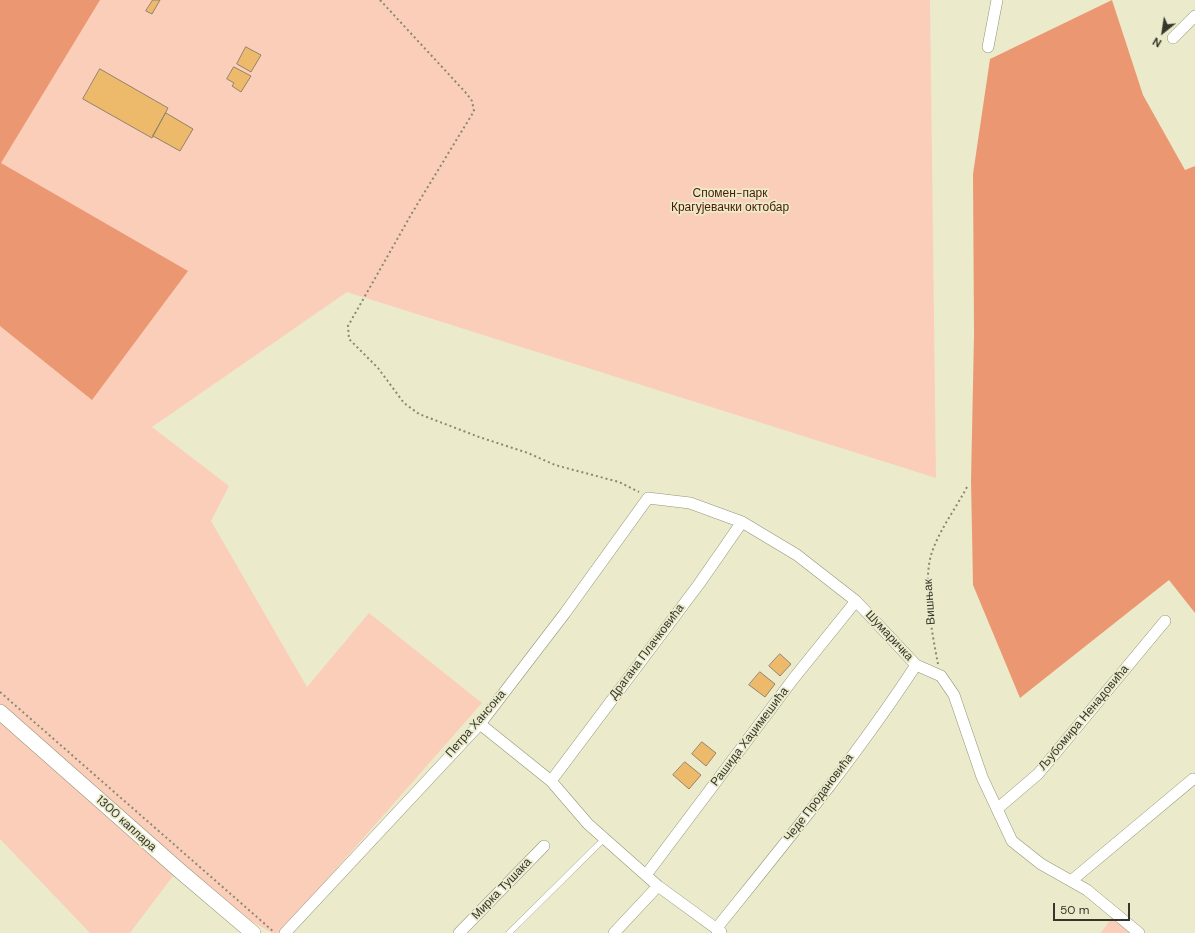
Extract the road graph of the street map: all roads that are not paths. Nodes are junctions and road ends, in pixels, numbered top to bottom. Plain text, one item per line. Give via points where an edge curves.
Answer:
1 (997, 0) edge
2 (1195, 16) edge
3 (1173, 38) dead end
4 (988, 47) dead end
5 (648, 498) joint
6 (742, 522) junction
7 (856, 601) junction
8 (1165, 621) dead end
9 (916, 665) junction
10 (0, 712) edge
11 (480, 724) junction
12 (1192, 779) dead end
13 (551, 781) junction
14 (997, 809) junction
15 (604, 839) junction
16 (544, 846) dead end
17 (646, 875) junction
18 (1071, 881) junction
19 (658, 886) junction
20 (719, 931) edge
21 (254, 933) edge
22 (285, 933) edge
23 (459, 933) edge
24 (508, 933) edge
25 (614, 933) edge
26 (1139, 933) edge

1 - 4 street
2 - 3 street
5 - 6 street, Шумаричка via 690,503
5 - 11 street, Петра Хансона
6 - 7 street, Шумаричка via 797,555
6 - 13 street, Драгана Плачковића via 699,584
7 - 9 street, Шумаричка
7 - 17 street, Рашида Хаџимешића via 794,678
8 - 14 street, Љубомира Ненадовића via 1038,774
9 - 14 street, Шумаричка via 941,676 954,695 982,777
9 - 20 street, Чеде Продановића via 892,701
10 - 21 main road, 1300 каплара
11 - 13 street
11 - 22 street, Петра Хансона
12 - 18 street
13 - 15 street
14 - 18 street via 1012,841 1041,864
15 - 17 street
15 - 24 lane
16 - 23 street, Мирка Тушака
17 - 19 street
18 - 26 street via 1087,890
19 - 20 street
19 - 25 street

